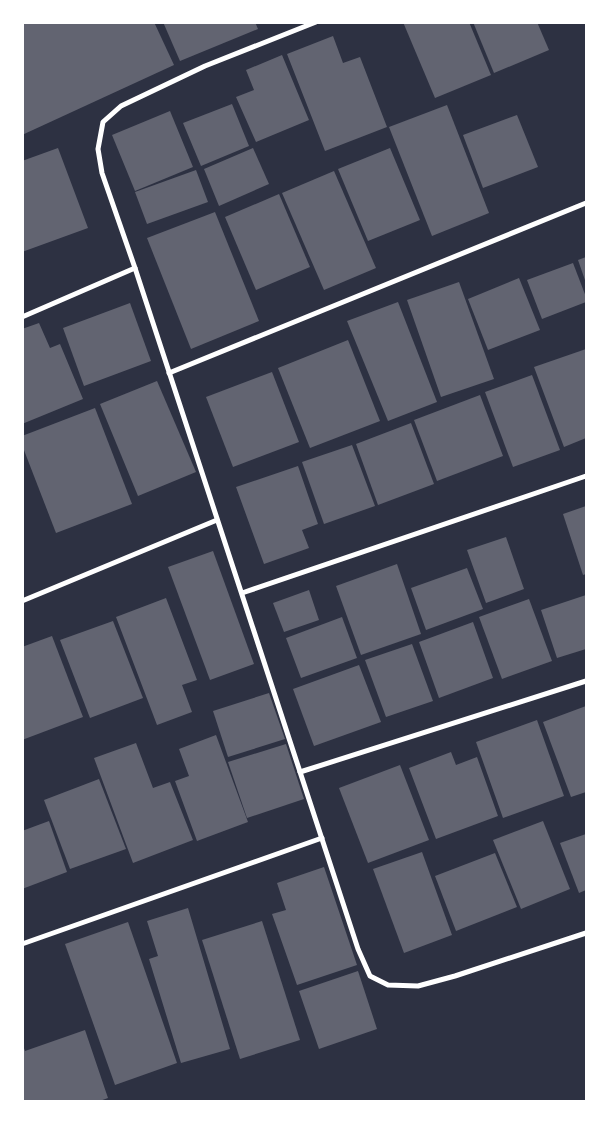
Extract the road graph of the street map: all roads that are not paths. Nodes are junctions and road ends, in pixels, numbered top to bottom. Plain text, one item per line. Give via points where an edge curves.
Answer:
1 (316, 22) edge
2 (586, 203) edge
3 (135, 268) junction
4 (22, 317) edge
5 (170, 373) junction
6 (586, 476) edge
7 (217, 520) junction
8 (242, 593) junction
9 (22, 602) edge
10 (586, 682) edge
11 (300, 772) junction
12 (322, 838) junction
13 (586, 933) edge
14 (22, 944) edge

1 - 3 street via 205,66 121,106 103,122 98,149 102,172
2 - 5 street
3 - 4 street
3 - 5 street
5 - 7 street
6 - 8 street
7 - 8 street
7 - 9 street
8 - 11 street
10 - 11 street
11 - 12 street
12 - 13 street via 370,976 388,985 418,986
12 - 14 street

